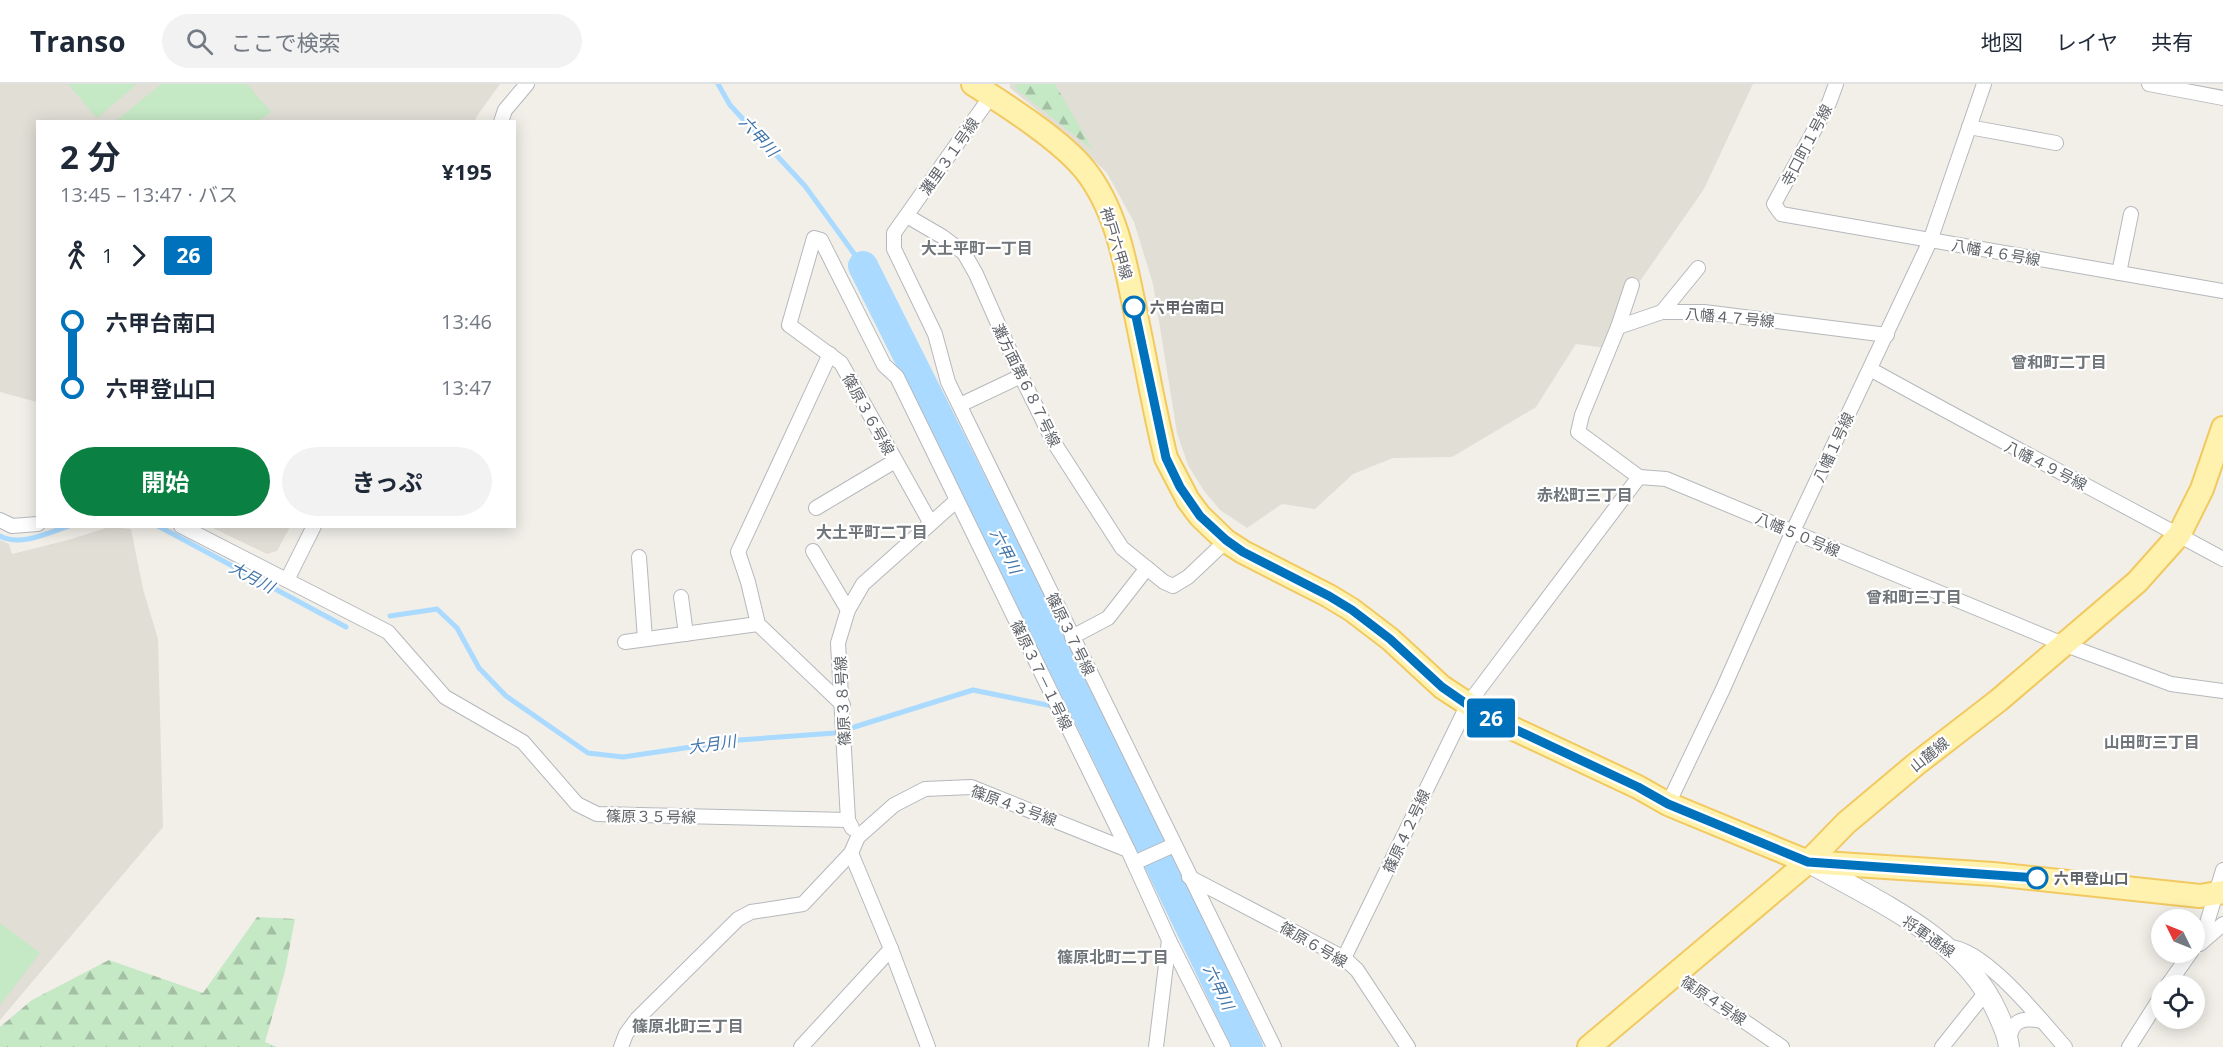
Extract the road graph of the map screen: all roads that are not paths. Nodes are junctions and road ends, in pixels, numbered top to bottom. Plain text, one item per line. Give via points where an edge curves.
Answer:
1 (527, 84) edge
2 (1836, 84) edge
3 (1984, 84) edge
4 (2149, 84) edge
5 (987, 88) edge
6 (2223, 98) edge
7 (502, 120) edge
8 (1969, 127) junction
9 (2056, 142) dead end
10 (1774, 204) joint
11 (2131, 214) dead end
12 (907, 216) junction
13 (814, 238) joint
14 (1930, 241) junction
15 (1698, 268) dead end
16 (2119, 273) junction
17 (1632, 285) dead end
18 (2223, 291) edge
19 (1662, 312) junction
20 (1618, 327) junction
21 (1887, 335) junction
22 (830, 354) junction
23 (1870, 369) junction
24 (1020, 376) junction
25 (960, 405) junction
26 (2223, 428) edge
27 (896, 461) junction
28 (1639, 477) junction
29 (956, 501) junction
30 (816, 508) dead end
31 (0, 520) edge
32 (930, 522) junction
33 (36, 524) edge
34 (185, 528) edge
35 (313, 528) edge
36 (1793, 531) junction
37 (2179, 535) junction
38 (1226, 540) junction
39 (813, 551) dead end
40 (639, 557) dead end
41 (2223, 559) edge
42 (1147, 568) junction
43 (287, 580) junction
44 (681, 597) dead end
45 (848, 610) junction
46 (758, 624) junction
47 (686, 634) junction
48 (1072, 637) junction
49 (645, 639) junction
50 (625, 642) dead end
51 (2063, 644) junction
52 (2223, 691) edge
53 (843, 705) junction
54 (1468, 705) junction
55 (1668, 804) junction
56 (848, 820) junction
57 (858, 837) junction
58 (1174, 845) junction
59 (1128, 850) junction
60 (851, 853) junction
61 (1808, 862) junction
62 (1134, 863) junction
63 (2223, 870) edge
64 (1189, 877) junction
65 (2219, 893) edge
66 (2223, 924) edge
67 (2205, 927) edge
68 (2205, 938) edge
69 (1169, 940) junction
70 (1948, 947) junction
71 (891, 949) junction
72 (1344, 958) junction
73 (1675, 974) junction
74 (1986, 992) junction
75 (2151, 1012) edge
76 (2042, 1021) junction
77 (2012, 1046) edge
78 (621, 1047) edge
79 (801, 1047) edge
80 (928, 1047) edge
81 (1156, 1047) edge
82 (1223, 1047) edge
83 (1274, 1047) edge
84 (1408, 1047) edge
85 (1589, 1047) edge
86 (1782, 1047) edge
87 (1942, 1047) edge
88 (2065, 1047) edge
89 (2129, 1047) edge

1 - 7 street via 505,110
2 - 10 street, 寺口町１号線
3 - 8 street, 八幡１号線
4 - 6 street
5 - 12 street, 灘里３１号線
5 - 38 main road, 神戸六甲線 via 1062,148 1095,184 1124,258 1166,458 1188,500
8 - 9 street
8 - 14 street, 八幡１号線
10 - 14 street, 八幡４６号線 via 1781,214
11 - 16 street
12 - 24 street, 灘方面第６８７号線 via 964,253
12 - 25 street, 篠原３７号線 via 894,233 894,249 935,334 948,382
13 - 22 street, 篠原３６号線 via 789,325
13 - 29 street, 篠原３７－１号線 via 821,240 884,365 897,377
14 - 16 street, 八幡４６号線
14 - 21 street, 八幡１号線
15 - 19 street
16 - 18 street, 八幡４６号線
17 - 20 street
19 - 20 street, 八幡４７号線
19 - 21 street, 八幡４７号線 via 1704,312
20 - 28 street via 1578,432
21 - 23 street, 八幡１号線
22 - 27 street, 篠原３６号線 via 841,363
22 - 46 street via 738,552
23 - 36 street, 八幡１号線
23 - 37 street, 八幡４９号線
24 - 25 street
24 - 42 street, 灘方面第６８７号線 via 1053,441 1122,548
25 - 48 street, 篠原３７号線
26 - 37 main road, 山麓線 via 2202,489
27 - 30 street
27 - 32 street, 篠原３６号線
28 - 36 street, 八幡５０号線 via 1666,479
28 - 54 street
29 - 32 street, 篠原３８号線
29 - 59 street, 篠原３７－１号線
31 - 33 street via 12,526
32 - 45 street, 篠原３８号線 via 863,584
34 - 43 street, 篠原３５号線
35 - 43 street
36 - 51 street, 八幡５０号線
36 - 55 street, 八幡１号線
37 - 41 street, 八幡４９号線
37 - 51 main road, 山麓線 via 2137,582
38 - 42 street, 灘方面第６８７号線 via 1188,577 1173,586
38 - 54 main road, 神戸六甲線 via 1352,610
39 - 45 street
40 - 49 street
42 - 48 street via 1108,618
43 - 56 street, 篠原３５号線 via 388,632 445,697 523,742 577,804 597,814
44 - 47 street
45 - 53 street, 篠原３８号線 via 838,643
46 - 47 street
46 - 53 street
47 - 49 street
48 - 58 street, 篠原３７号線
49 - 50 street
51 - 52 street, 八幡５０号線 via 2171,684
51 - 61 main road, 山麓線 via 1846,824
53 - 56 street, 篠原３８号線
54 - 55 main road, 神戸六甲線
54 - 72 street, 篠原４２号線
55 - 61 main road, 神戸六甲線
56 - 57 street, 篠原３８号線
57 - 59 street, 篠原４３号線 via 894,805 925,789 971,787
57 - 60 street, 篠原４３号線
58 - 62 street
58 - 64 street, 篠原３７号線
59 - 62 street
60 - 71 street
60 - 78 street, 篠原４３号線 via 802,904 751,912 738,919 637,1019
61 - 65 main road, 神戸六甲線 via 1993,874 2200,896
61 - 70 street, 将軍通線
61 - 73 main road, 山麓線
62 - 69 street
63 - 65 street
64 - 72 street, 篠原６号線
64 - 83 street, 篠原３７号線
65 - 67 street
66 - 68 street
69 - 81 street
69 - 82 street
70 - 74 street, 将軍通線
70 - 76 street via 1958,948 1981,962
71 - 79 street
71 - 80 street
72 - 84 street, 篠原６号線 via 1357,970
73 - 85 main road, 山麓線
73 - 86 street, 篠原４号線
74 - 77 street, 将軍通線
74 - 87 street
75 - 89 street
76 - 77 street via 2018,1022 2010,1030
76 - 88 street

